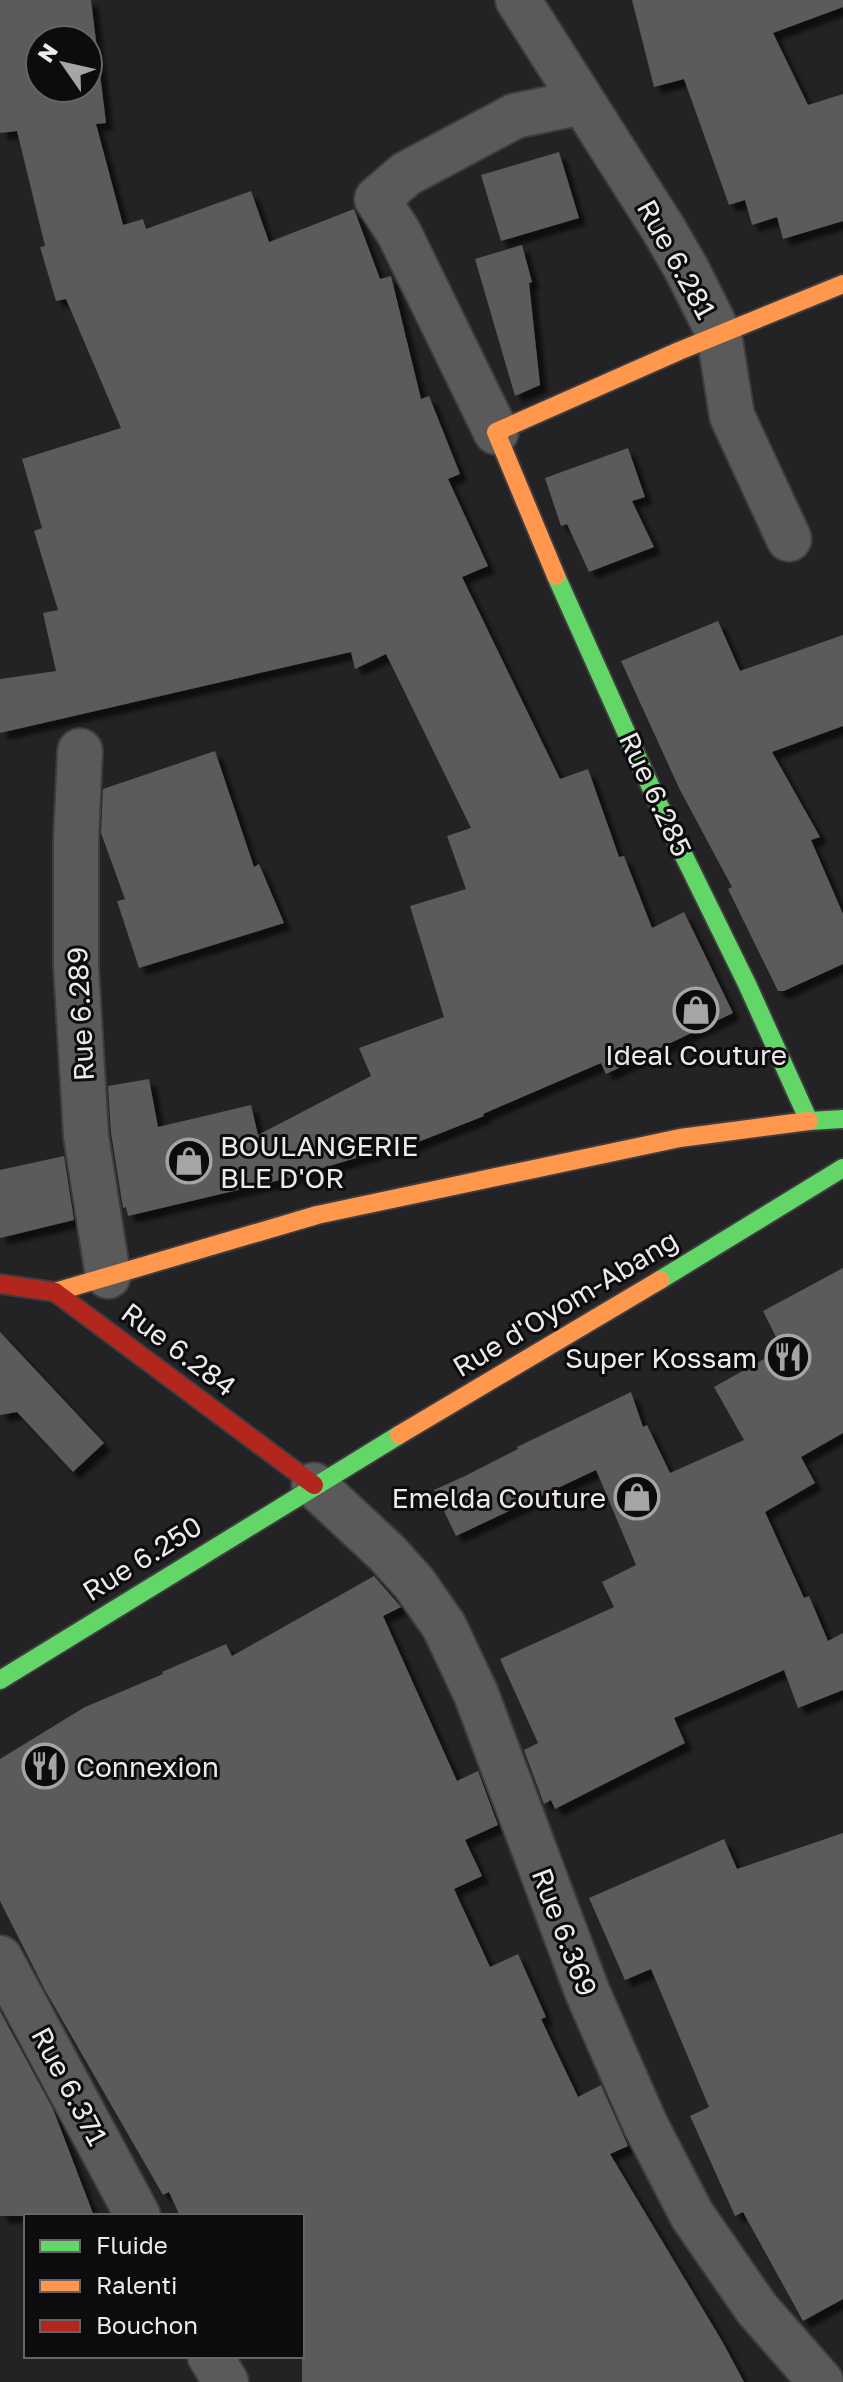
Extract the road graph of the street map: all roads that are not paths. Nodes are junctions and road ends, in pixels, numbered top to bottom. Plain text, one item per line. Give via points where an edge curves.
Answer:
1 (518, 0) edge
2 (582, 102) junction
3 (843, 284) edge
4 (719, 334) junction
5 (496, 432) junction
6 (789, 539) dead end
7 (80, 751) dead end
8 (843, 1119) edge
9 (809, 1121) junction
10 (843, 1168) edge
11 (108, 1276) junction
12 (0, 1284) edge
13 (55, 1292) junction
14 (314, 1485) junction
15 (0, 1680) edge
16 (0, 1958) edge
17 (137, 2214) edge
18 (211, 2358) edge
19 (226, 2382) edge
20 (821, 2382) edge

1 - 2 street, Rue 6.281
2 - 4 street, Rue 6.281 via 664,230
2 - 5 street, Rue 6.285 via 515,116 406,174 377,199 399,233
3 - 4 street
4 - 5 street
4 - 6 street, Rue 6.281 via 732,416
5 - 9 street, Rue 6.285 via 644,772
7 - 11 street, Rue 6.289 via 76,966 86,1136
8 - 9 street
9 - 11 street via 680,1138 317,1215
10 - 14 street, Rue d'Oyom-Abang
11 - 13 street
12 - 13 street, Rue 6.284
13 - 14 street, Rue 6.284
14 - 15 street, Rue 6.250
14 - 20 street, Rue 6.369 via 405,1573 444,1626 476,1694 587,1991 645,2124 692,2215 757,2309
16 - 17 street, Rue 6.371
18 - 19 street

